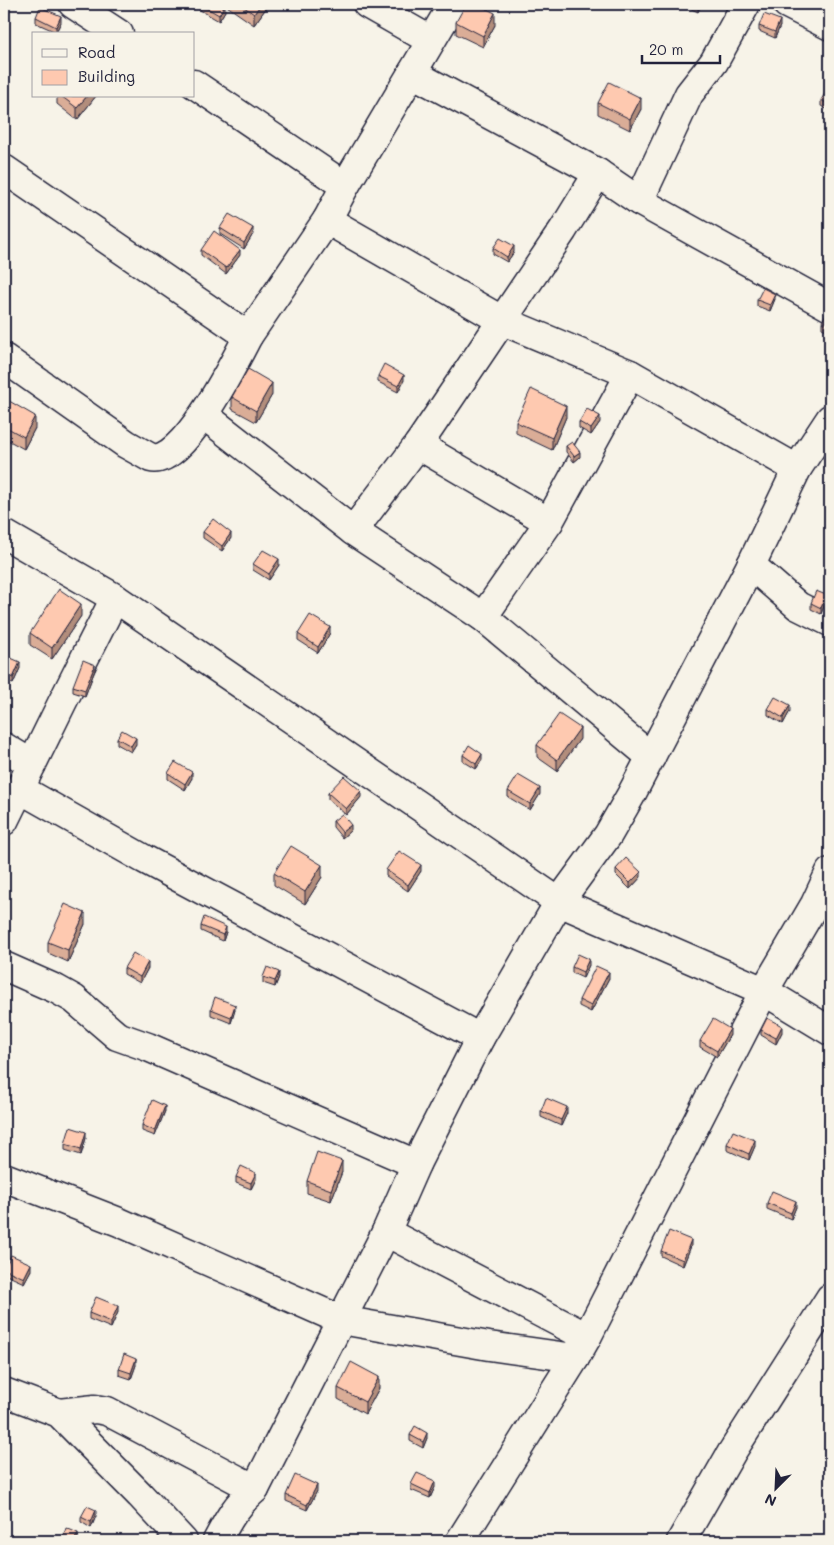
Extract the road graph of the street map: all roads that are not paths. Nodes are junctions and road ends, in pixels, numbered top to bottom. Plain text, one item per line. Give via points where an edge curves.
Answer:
1 (73, 4) edge
2 (367, 4) edge
3 (453, 4) edge
4 (746, 4) edge
5 (788, 4) edge
6 (830, 26) edge
7 (116, 32) edge
8 (430, 40) junction
9 (412, 73) junction
10 (195, 85) edge
11 (4, 169) edge
12 (598, 174) junction
13 (345, 186) junction
14 (639, 201) junction
15 (327, 220) junction
16 (830, 307) edge
17 (503, 321) junction
18 (248, 336) junction
19 (4, 358) edge
20 (630, 374) junction
21 (204, 415) junction
22 (830, 419) edge
23 (418, 445) junction
24 (798, 469) junction
25 (549, 522) junction
26 (352, 531) junction
27 (4, 534) edge
28 (751, 565) junction
29 (115, 598) junction
30 (483, 617) junction
31 (830, 622) edge
32 (4, 747) edge
33 (651, 757) junction
34 (32, 764) junction
35 (20, 789) junction
36 (4, 821) edge
37 (830, 872) edge
38 (559, 902) junction
39 (4, 966) edge
40 (764, 991) junction
41 (830, 1031) edge
42 (480, 1038) junction
43 (416, 1164) junction
44 (4, 1176) edge
45 (386, 1232) junction
46 (830, 1298) edge
47 (342, 1320) junction
48 (581, 1348) junction
49 (4, 1392) edge
50 (59, 1413) junction
51 (255, 1489) junction
52 (183, 1541) edge
53 (217, 1541) edge
54 (460, 1541) edge
55 (681, 1541) edge

1 - 7 street
2 - 8 street
3 - 8 street
4 - 14 street via 714,62 689,94
5 - 6 street
8 - 9 street
9 - 12 street
9 - 13 street
10 - 13 street
11 - 18 street
12 - 14 street
12 - 17 street
13 - 15 street
14 - 16 street
15 - 17 street
15 - 18 street
17 - 20 street
17 - 23 street
18 - 21 street
19 - 21 street via 126,444 152,458 164,457 181,443
20 - 24 street
20 - 25 street
21 - 26 street
22 - 24 street
23 - 25 street
23 - 26 street
24 - 28 street
25 - 30 street
26 - 30 street
27 - 29 street
28 - 31 street via 798,606
28 - 33 street
29 - 34 street
29 - 38 street
30 - 33 street
32 - 34 street
33 - 38 street via 608,835
34 - 35 street
35 - 36 street
35 - 42 street via 144,859
37 - 40 street
38 - 40 street
38 - 42 street
39 - 43 street via 74,999 117,1036 148,1046
40 - 41 street
40 - 48 street
42 - 43 street
43 - 45 street
44 - 47 street via 119,1222
45 - 47 street
45 - 48 street
46 - 55 street via 732,1452
47 - 48 street via 489,1346
47 - 51 street
48 - 54 street
49 - 50 street
50 - 51 street via 107,1411
50 - 52 street
51 - 53 street via 231,1514

